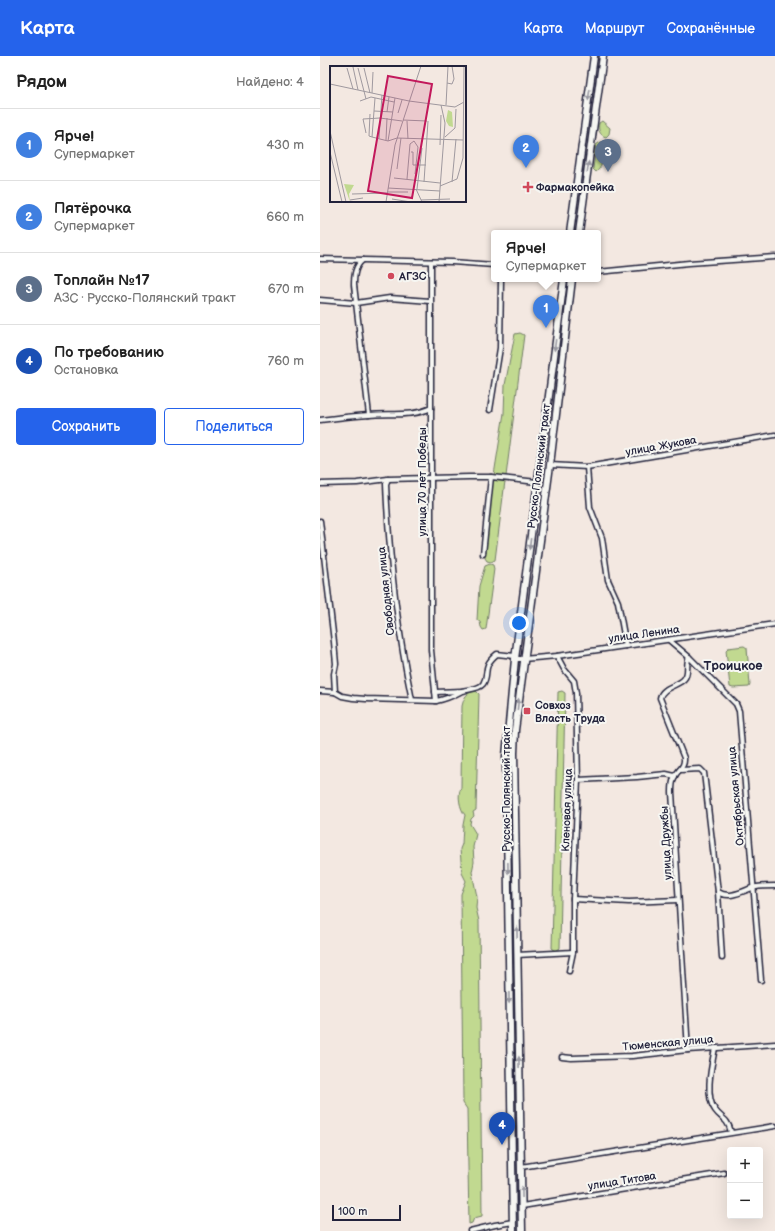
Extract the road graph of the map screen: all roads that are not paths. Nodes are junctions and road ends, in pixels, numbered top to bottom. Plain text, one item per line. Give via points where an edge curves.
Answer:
1 (594, 56) edge
2 (603, 56) edge
3 (570, 230) edge
4 (578, 230) edge
5 (775, 257) edge
6 (320, 259) edge
7 (363, 260) junction
8 (431, 262) junction
9 (491, 265) edge
10 (601, 272) edge
11 (501, 282) edge
12 (564, 282) edge
13 (572, 282) edge
14 (320, 300) edge
15 (430, 300) junction
16 (356, 303) junction
17 (431, 408) junction
18 (490, 410) dead end
19 (369, 415) junction
20 (320, 420) edge
21 (775, 436) edge
22 (550, 465) junction
23 (587, 467) junction
24 (491, 477) junction
25 (431, 478) junction
26 (388, 479) junction
27 (538, 482) junction
28 (320, 484) edge
29 (320, 521) edge
30 (483, 554) dead end
31 (775, 624) edge
32 (669, 640) junction
33 (626, 646) junction
34 (557, 656) junction
35 (515, 657) junction
36 (689, 657) junction
37 (523, 659) junction
38 (463, 691) junction
39 (322, 692) edge
40 (335, 692) junction
41 (435, 692) junction
42 (412, 700) junction
43 (436, 701) junction
44 (680, 770) junction
45 (675, 776) junction
46 (578, 780) junction
47 (775, 886) edge
48 (753, 888) junction
49 (718, 892) junction
50 (573, 899) junction
51 (678, 900) junction
52 (573, 952) junction
53 (517, 955) junction
54 (722, 958) dead end
55 (569, 971) dead end
56 (761, 980) dead end
57 (775, 1044) edge
58 (715, 1048) junction
59 (688, 1050) junction
60 (562, 1056) dead end
61 (775, 1126) edge
62 (731, 1132) junction
63 (521, 1167) junction
64 (724, 1173) dead end
65 (522, 1206) junction
66 (513, 1222) junction
67 (470, 1231) edge
68 (513, 1231) edge
69 (522, 1231) edge

1 -> 3 main road
4 -> 2 main road
5 - 10 street
6 - 7 street
7 - 8 street
7 - 16 street via 359,263 354,277
8 - 9 street
8 - 15 street, улица 70 лет Победы
11 - 18 street via 500,348
12 -> 27 main road, Русско-Полянский тракт
13 - 22 main road, Русско-Полянский тракт
14 - 16 street
15 - 16 street via 390,298
15 - 17 street, улица 70 лет Победы
16 - 19 street
17 - 19 street via 417,412
17 - 25 street, улица 70 лет Победы
19 - 20 street
21 - 23 street, улица Жукова
22 - 23 street, улица Жукова
22 - 37 main road, Русско-Полянский тракт
23 - 33 street via 590,507 602,538 608,580 618,602
24 - 25 street
24 - 27 street
24 - 30 street
25 - 26 street
25 - 41 street, улица 70 лет Победы via 431,650
26 - 28 street
26 - 42 street, Свободная улица via 386,484 393,580 403,659
27 -> 35 main road, Русско-Полянский тракт
29 - 40 street via 336,664
31 - 32 street, улица Ленина
32 - 33 street, улица Ленина
32 - 36 street, Октябрьская улица
33 - 34 street, улица Ленина
34 - 37 street, улица Ленина
34 - 46 street, Кленовая улица via 576,686
35 - 37 street, улица Ленина
35 - 38 street, улица Ленина via 497,654 488,663 480,687
35 -> 66 main road, Русско-Полянский тракт via 506,756
36 - 44 street via 685,678 663,692 660,698 684,758
36 - 48 street, Октябрьская улица via 736,704 739,711
53 -> 37 main road, Русско-Полянский тракт via 514,753
38 - 41 street
38 - 43 street
39 - 40 street
40 - 42 street via 353,698
41 - 43 street, улица 70 лет Победы
42 - 43 street
44 - 45 street
44 - 49 street via 700,769 704,773
45 - 46 street via 666,774
45 - 51 street, улица Дружбы via 672,792
46 - 50 street, Кленовая улица
47 - 48 street
48 - 49 street via 733,895
48 - 56 street, Октябрьская улица
49 - 54 street
50 - 51 street via 629,902
50 - 52 street, Кленовая улица
51 - 59 street, улица Дружбы
52 - 53 street
52 - 55 street, Кленовая улица
63 -> 53 main road, Русско-Полянский тракт
57 - 58 street, Тюменская улица
58 - 59 street, Тюменская улица
58 - 62 street via 709,1086 710,1096 715,1111 727,1121
59 - 60 street, Тюменская улица via 632,1056
61 - 62 street
62 - 63 street
65 -> 63 main road, Русско-Полянский тракт
64 - 65 street, улица Титова
65 - 69 main road, Русско-Полянский тракт
66 - 67 street
66 - 68 main road, Русско-Полянский тракт

